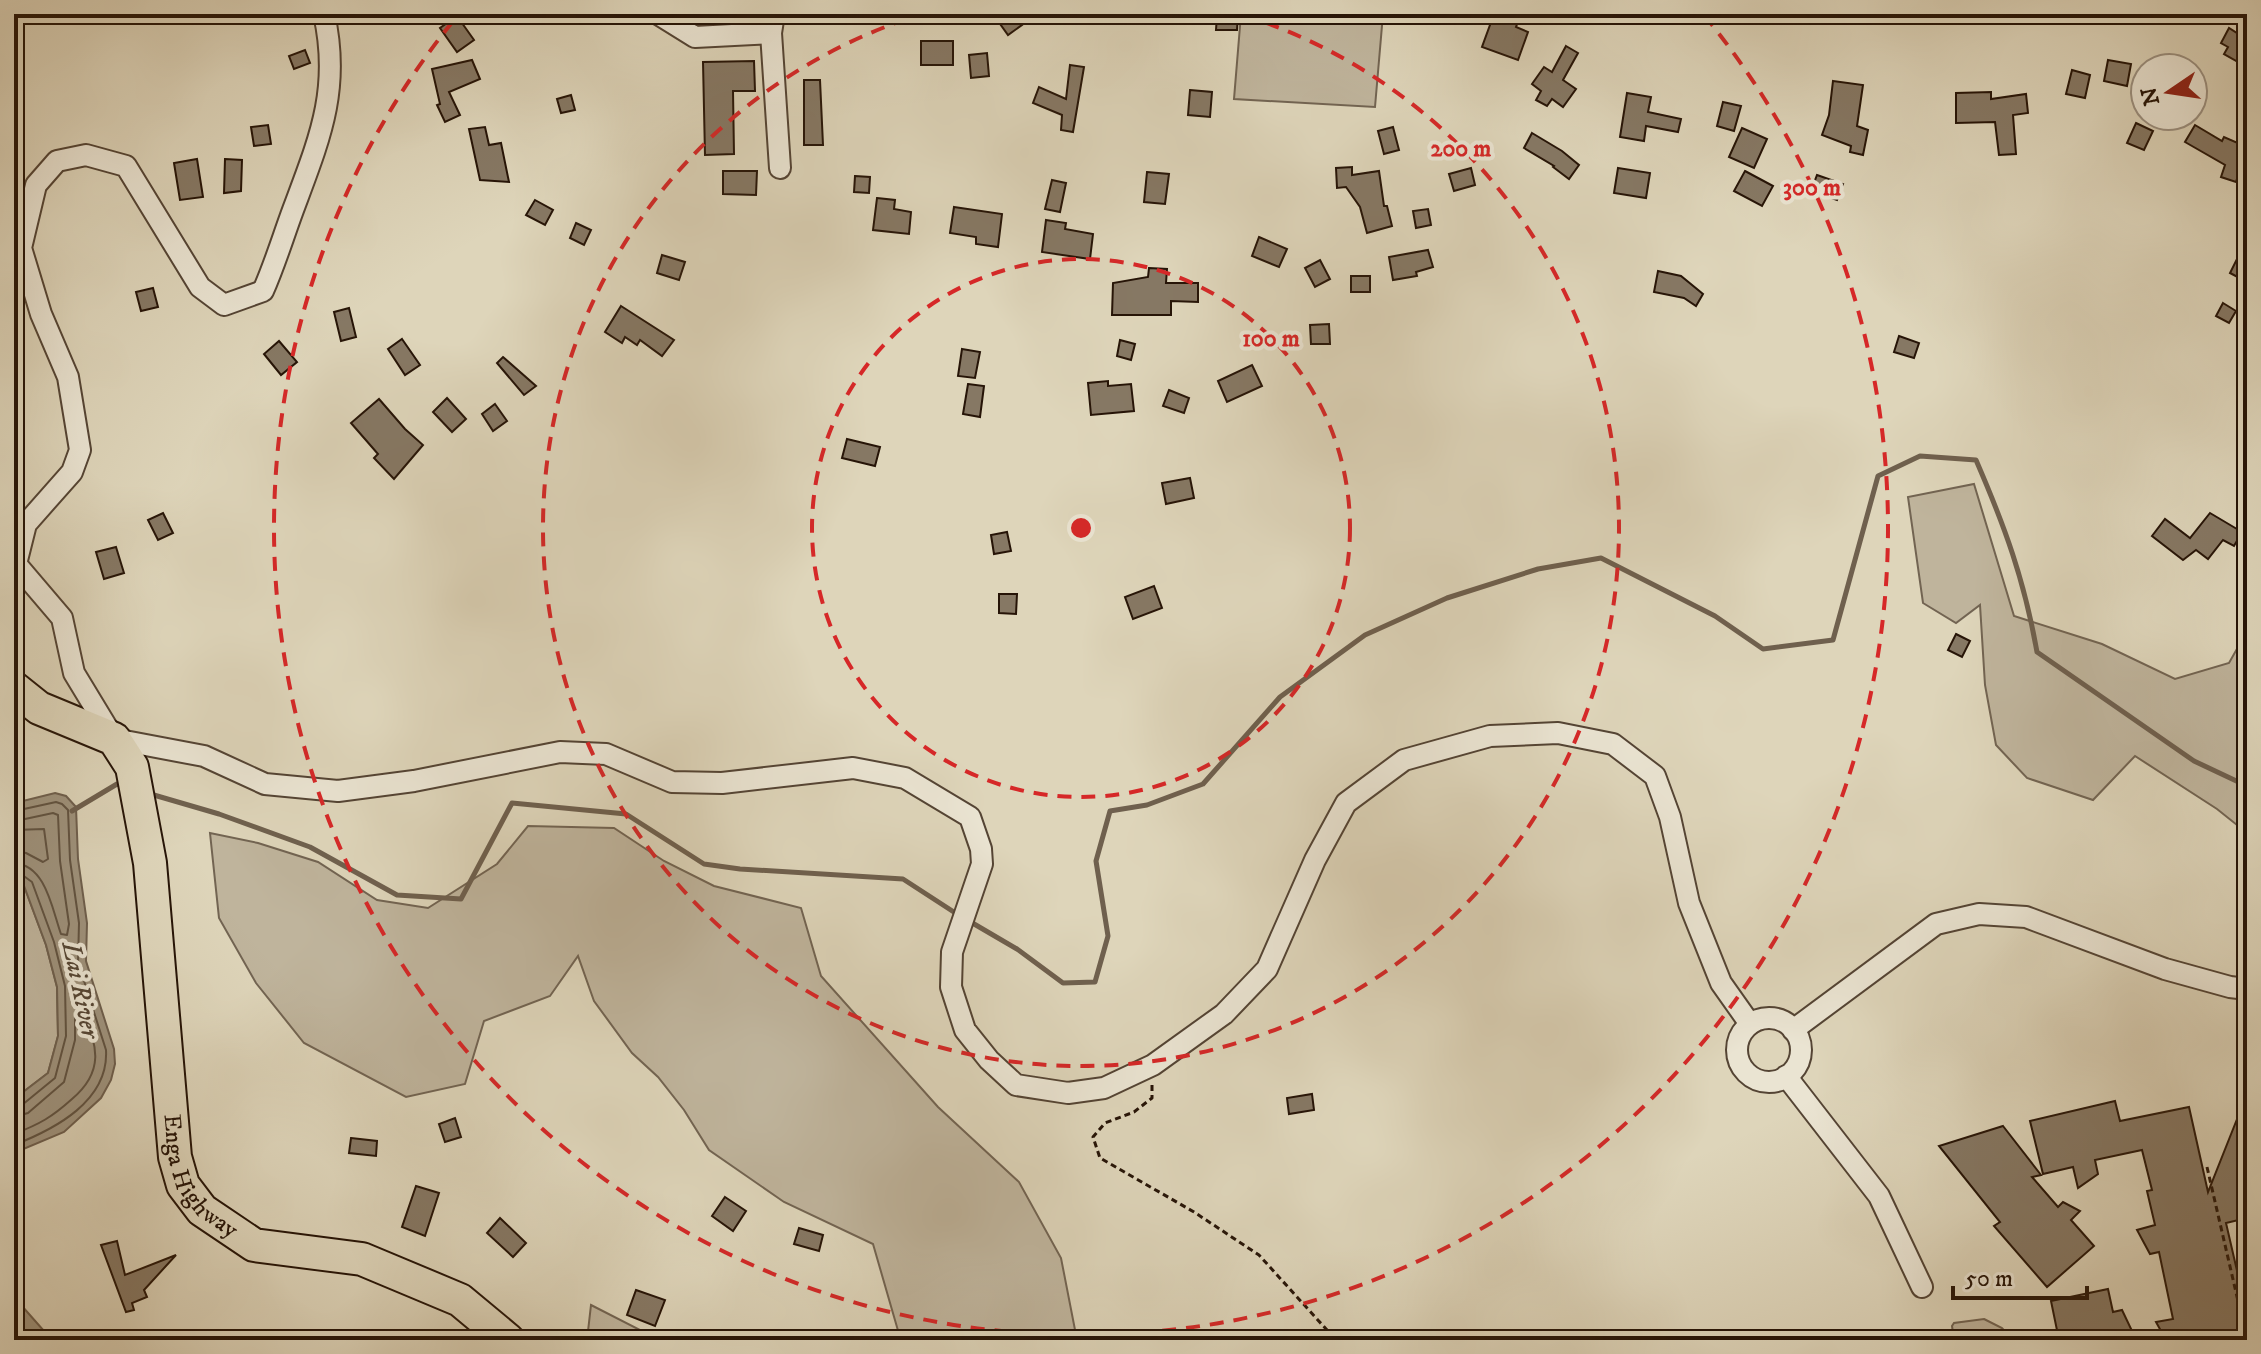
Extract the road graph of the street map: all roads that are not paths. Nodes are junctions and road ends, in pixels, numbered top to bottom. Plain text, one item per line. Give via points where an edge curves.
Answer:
1 (324, 14) edge
2 (658, 14) edge
3 (772, 24) edge
4 (780, 168) dead end
5 (14, 688) edge
6 (114, 739) junction
7 (2247, 989) edge
8 (1750, 1024) junction
9 (1793, 1030) junction
10 (1786, 1076) junction
11 (1922, 1287) dead end
12 (508, 1340) edge

1 - 6 street via 331,93 263,291 224,305 200,287 126,166 86,155 71,158 57,161 36,185 21,248 68,377 80,450 72,472 26,524 16,564 62,618 74,673
2 - 3 street via 695,37
3 - 4 street
5 - 6 main road via 39,708
6 - 8 street via 204,756 265,784 338,791 560,752 606,754 672,782 722,783 853,768 905,778 970,817 981,849 982,864 952,952 951,987 965,1030 1016,1085 1068,1093 1104,1088 1153,1065 1224,1014 1267,969 1346,803 1404,760 1490,736 1558,733 1613,744 1655,776 1689,903 1721,983
6 - 12 main road, Enga Highway via 132,767 150,863 175,1157 183,1185 202,1210 254,1245 362,1259 460,1300
7 - 9 street via 2165,969 2026,917 1979,914 1936,924
8 - 9 street via 1770,1018
8 - 10 street via 1737,1052 1745,1072 1763,1082
9 - 10 street via 1800,1054
10 - 11 street via 1879,1196

